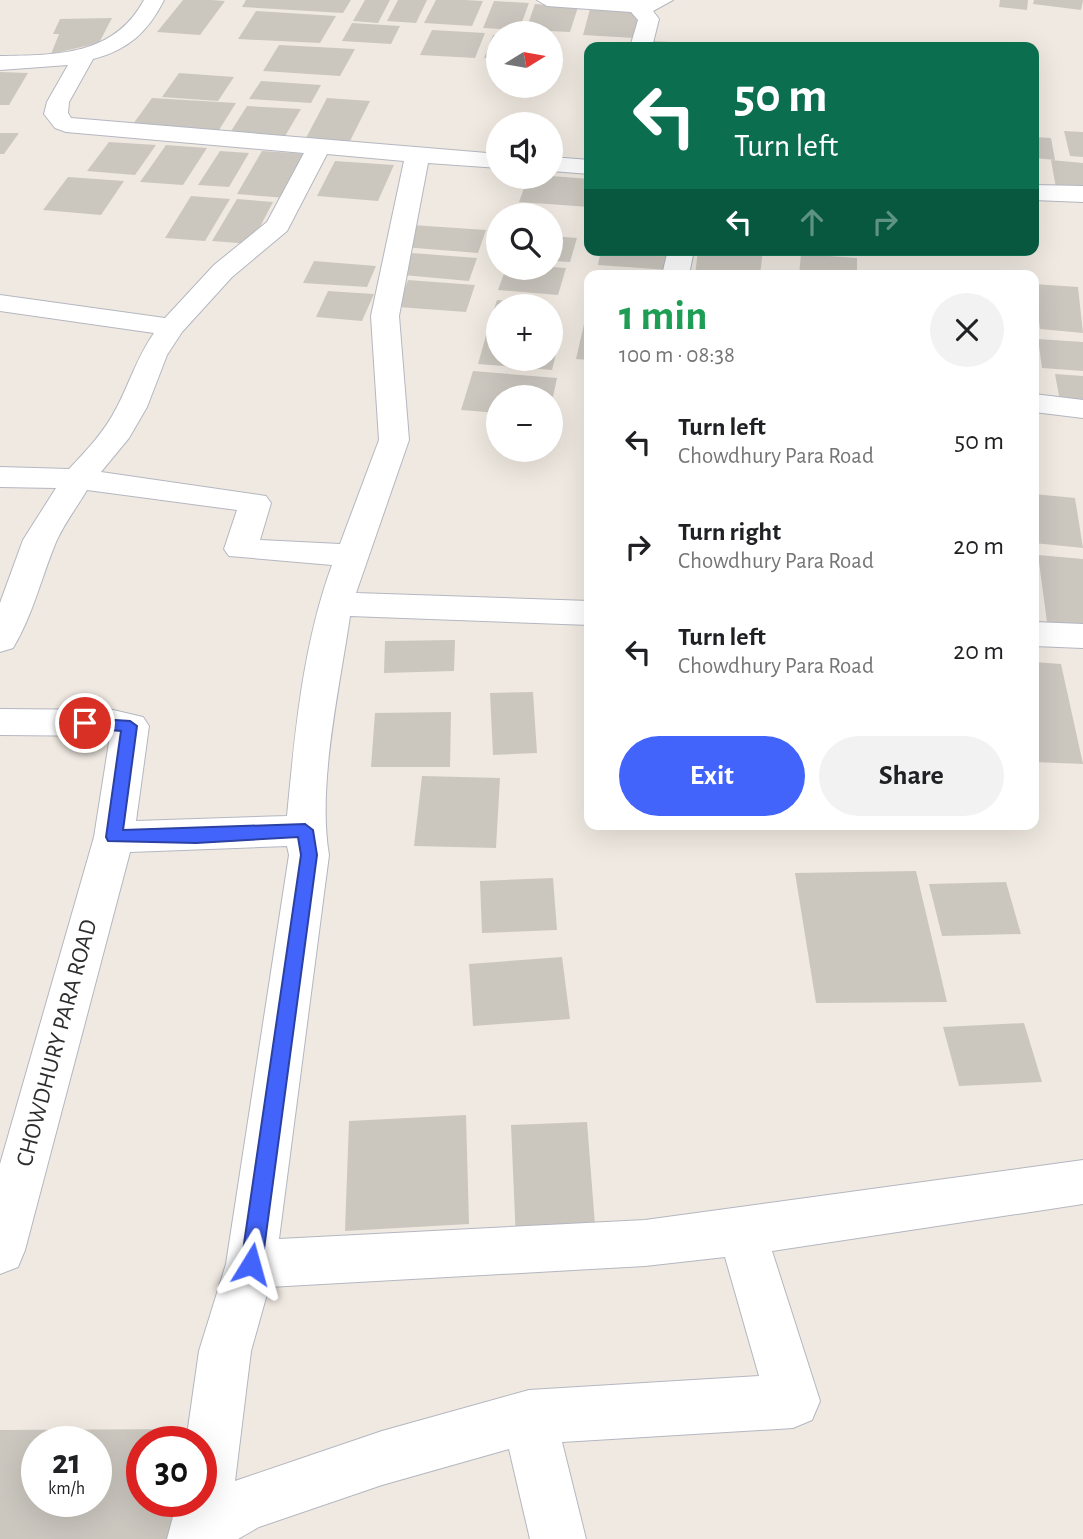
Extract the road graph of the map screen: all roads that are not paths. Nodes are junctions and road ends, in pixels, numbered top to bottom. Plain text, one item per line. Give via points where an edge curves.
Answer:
1 (154, 0) edge
2 (547, 0) edge
3 (663, 0) edge
4 (637, 6) junction
5 (642, 42) edge
6 (85, 55) junction
7 (0, 63) edge
8 (318, 148) junction
9 (418, 156) junction
10 (486, 160) edge
11 (563, 165) edge
12 (584, 167) edge
13 (1039, 192) edge
14 (1083, 194) edge
15 (0, 303) edge
16 (172, 327) junction
17 (1039, 404) edge
18 (1083, 409) edge
19 (0, 477) edge
20 (78, 480) junction
21 (350, 555) junction
22 (335, 604) junction
23 (584, 613) edge
24 (1039, 634) edge
25 (1083, 636) edge
26 (0, 640) edge
27 (0, 722) edge
28 (305, 830) junction
29 (114, 837) junction
30 (1083, 1182) edge
31 (742, 1232) junction
32 (0, 1250) edge
33 (251, 1264) junction
34 (529, 1417) junction
35 (198, 1534) edge
36 (558, 1539) edge

1 - 6 street via 139,27 113,45
2 - 4 street
3 - 4 street
4 - 5 street via 649,19
6 - 7 street
6 - 8 street via 56,114 74,127
8 - 9 street
8 - 16 street via 278,226 223,271
9 - 10 street
9 - 21 street via 385,316 394,440
11 - 12 street
13 - 14 street
15 - 16 street
16 - 20 street via 153,355 114,438
17 - 18 street
19 - 20 street
20 - 21 street via 255,503 240,549
20 - 26 street via 40,540
21 - 22 street
22 - 23 street
22 - 28 street via 315,723
24 - 25 street
27 - 29 street, CHOWDHURY PARA ROAD via 130,726
28 - 29 street
28 - 33 street via 309,855
29 - 32 street, CHOWDHURY PARA ROAD
30 - 31 street
31 - 33 street via 645,1243
31 - 34 street via 793,1401
33 - 35 street via 225,1351
34 - 35 street via 382,1458 246,1504
34 - 36 street

